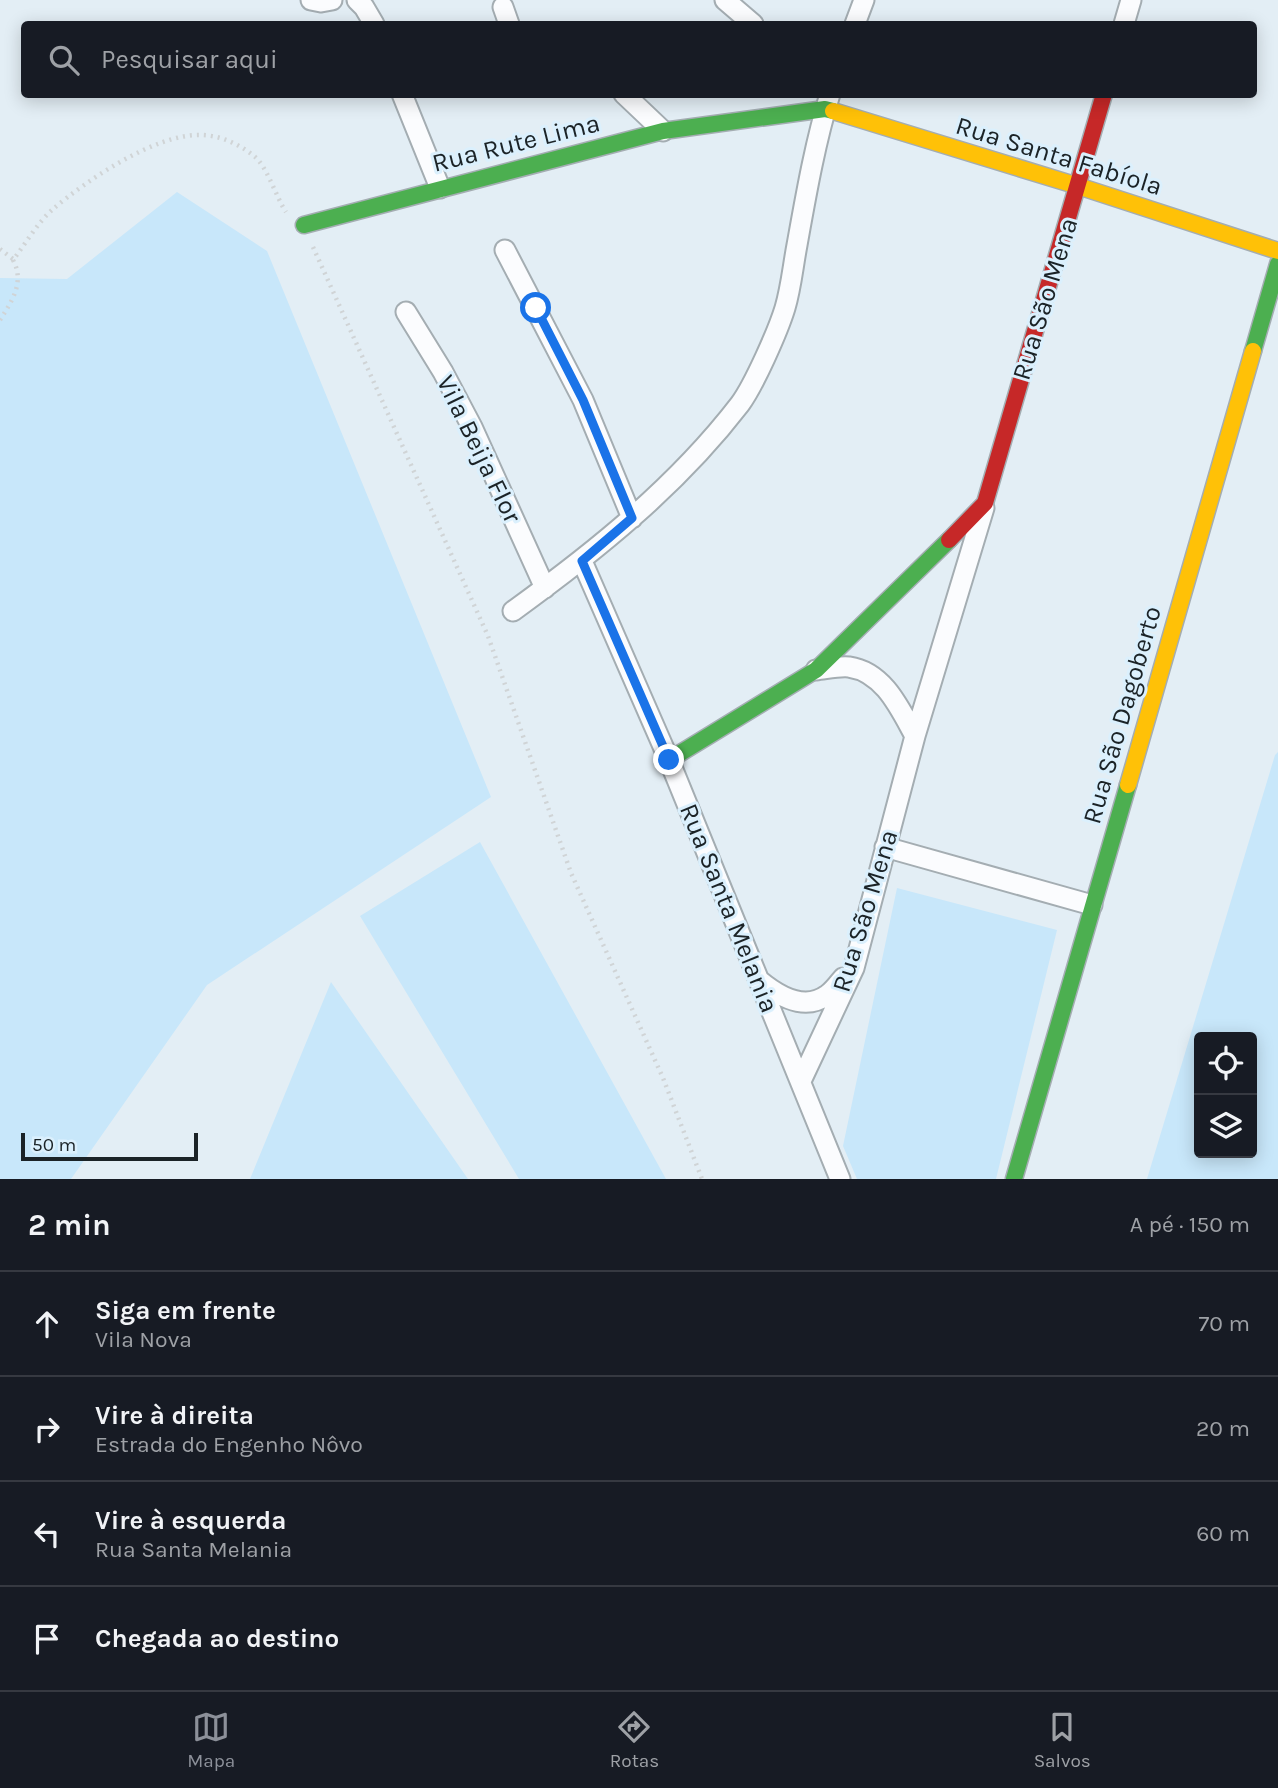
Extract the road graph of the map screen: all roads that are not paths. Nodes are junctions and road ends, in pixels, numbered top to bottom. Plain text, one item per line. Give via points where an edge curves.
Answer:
1 (311, 0) edge
2 (332, 0) edge
3 (357, 0) edge
4 (725, 0) edge
5 (864, 0) edge
6 (1131, 0) edge
7 (371, 21) edge
8 (750, 21) edge
9 (856, 21) edge
10 (1125, 21) edge
11 (404, 98) edge
12 (629, 98) edge
13 (1103, 98) edge
14 (827, 102) edge
15 (663, 131) junction
16 (1078, 186) junction
17 (440, 188) junction
18 (304, 225) road end
19 (505, 250) dead end
20 (1278, 251) edge
21 (1278, 264) edge
22 (407, 312) dead end
23 (985, 503) junction
24 (632, 518) junction
25 (582, 561) junction
26 (545, 588) junction
27 (513, 611) dead end
28 (816, 670) junction
29 (915, 736) junction
30 (669, 760) junction
31 (885, 847) junction
32 (1092, 905) junction
33 (854, 968) junction
34 (757, 978) junction
35 (801, 1081) junction
36 (840, 1179) edge
37 (1014, 1179) edge

1 - 2 street
3 - 7 street
4 - 8 street
5 - 9 street
6 - 10 street
11 - 17 street
12 - 15 street
13 - 16 street, Rua São Mena
14 - 15 street, Rua Rute Lima
14 - 16 street, Rua Santa Fabíola
14 - 24 street via 785,307 760,367 741,402
15 - 17 street, Rua Rute Lima
16 - 20 street, Rua Santa Fabíola
16 - 23 street, Rua São Mena
17 - 18 street, Rua Rute Lima
19 - 24 street via 583,400
21 - 32 street, Rua São Dagoberto
22 - 26 street, Vila Beija Flor via 472,427
23 - 28 street, Rua São Mena
23 - 29 street, Rua São Mena
24 - 25 street
25 - 26 street
25 - 30 street, Rua Santa Melania
26 - 27 street
28 - 29 street, Rua São Mena via 847,667 870,676 893,698
28 - 30 street, Rua São Mena
29 - 31 street, Rua São Mena
30 - 34 street, Rua Santa Melania
31 - 32 street
31 - 33 street, Rua São Mena
32 - 37 street, Rua São Dagoberto
33 - 34 street via 815,1002 777,995
33 - 35 street, Rua São Mena
34 - 35 street, Rua Santa Melania
35 - 36 street, Rua Santa Melania

